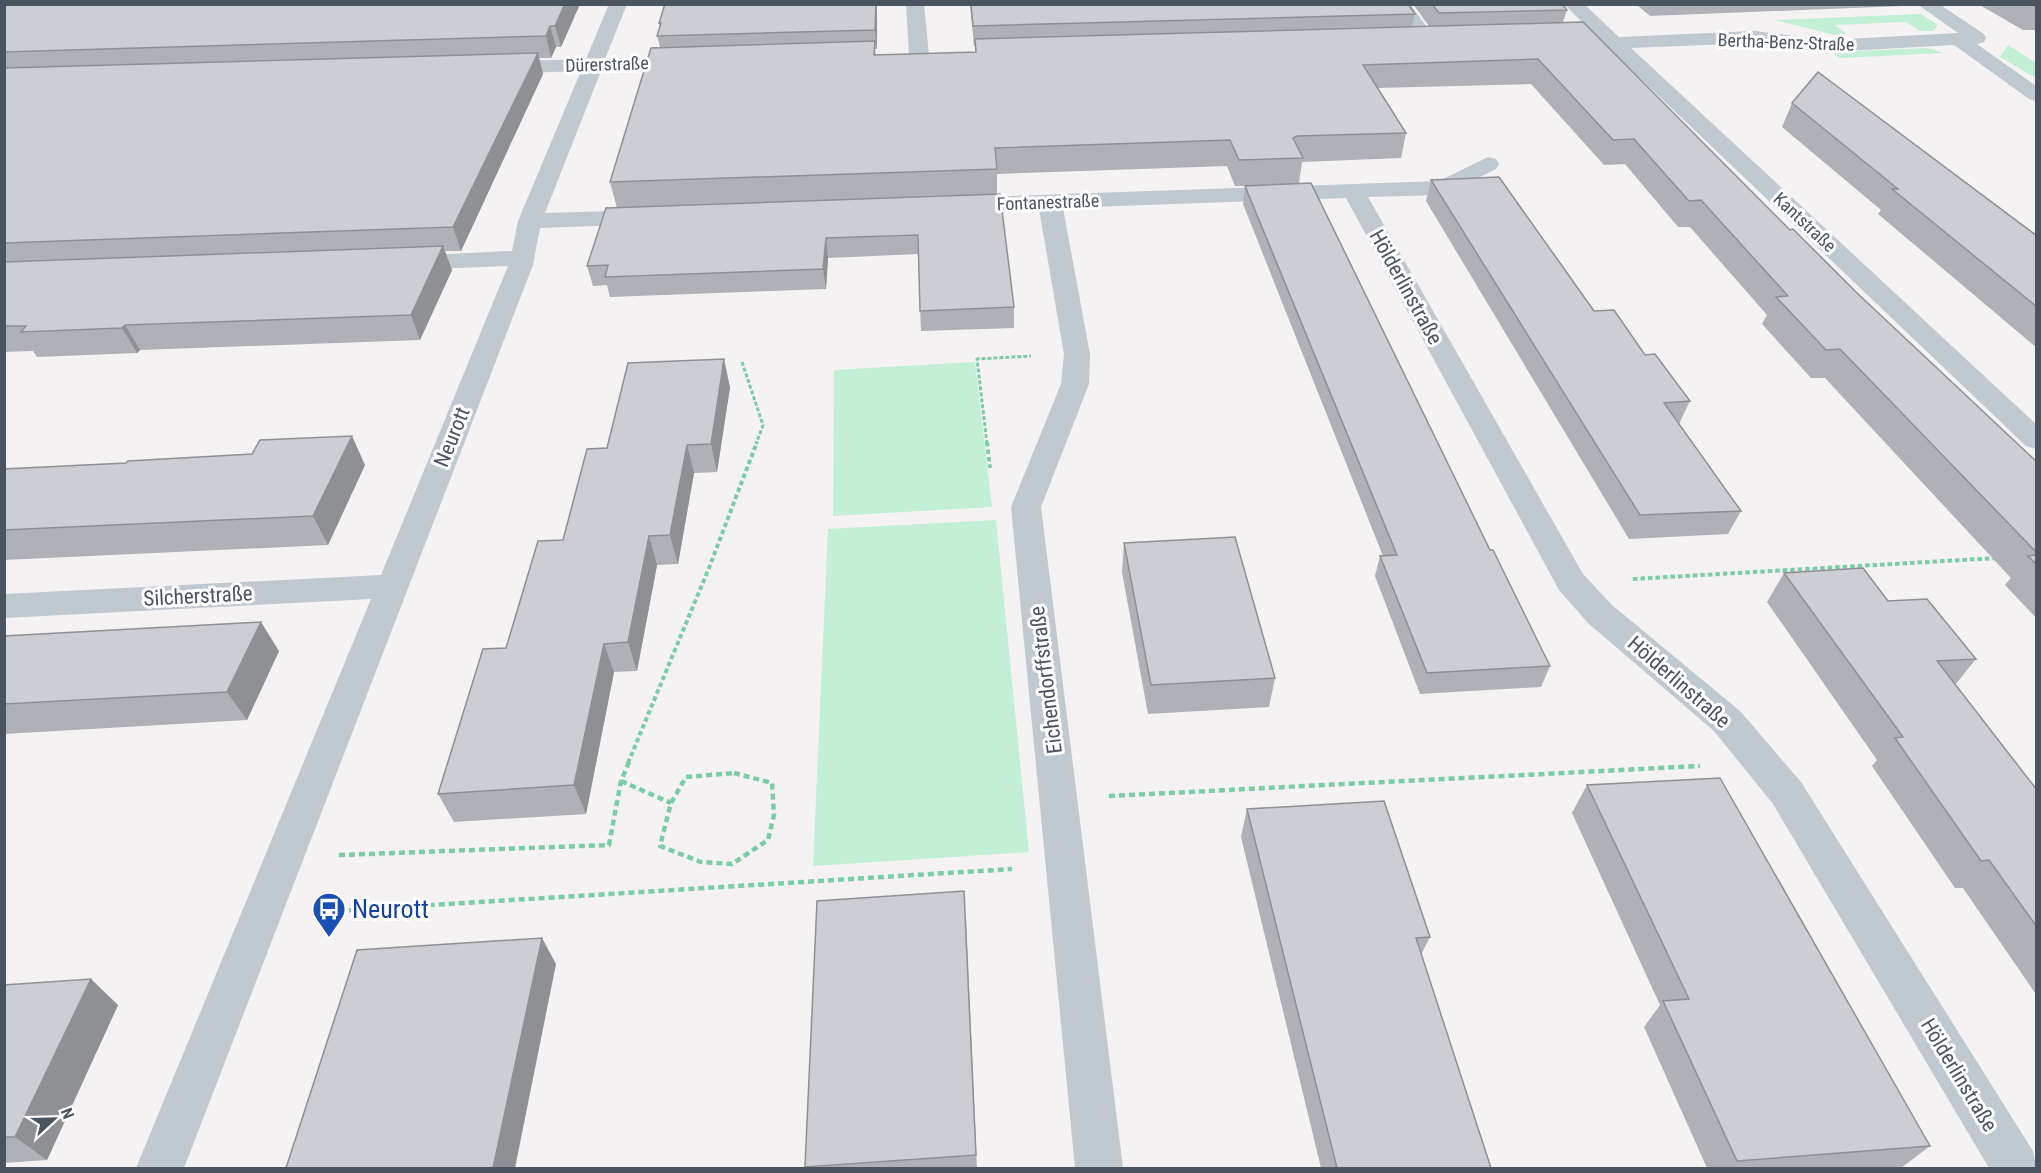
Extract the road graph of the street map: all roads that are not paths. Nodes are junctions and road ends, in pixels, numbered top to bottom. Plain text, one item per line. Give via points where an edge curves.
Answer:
1 (618, 4) edge
2 (915, 4) edge
3 (1401, 4) edge
4 (1573, 4) edge
5 (1926, 4) edge
6 (1535, 38) edge
7 (1610, 39) junction
8 (1958, 39) junction
9 (1452, 40) edge
10 (1404, 41) edge
11 (1428, 41) junction
12 (940, 54) edge
13 (919, 55) junction
14 (896, 56) edge
15 (709, 61) edge
16 (592, 65) junction
17 (472, 68) edge
18 (2037, 95) edge
19 (1488, 164) dead end
20 (1353, 191) junction
21 (1050, 203) junction
22 (929, 206) edge
23 (671, 216) edge
24 (530, 221) junction
25 (523, 258) junction
26 (382, 264) edge
27 (2037, 440) edge
28 (392, 586) junction
29 (4, 606) edge
30 (160, 1168) edge
31 (1099, 1168) edge
32 (2016, 1168) edge

1 - 16 street, Neurott
2 - 13 street
3 - 11 street
4 - 7 street, Kantstraße
5 - 8 street via 1977,38
6 - 7 street
7 - 8 street, Bertha-Benz-Straße via 1755,37 1827,46
7 - 27 street, Kantstraße
8 - 18 street
9 - 11 street
10 - 11 street
12 - 13 street
13 - 14 street
15 - 16 street, Dürerstraße
16 - 17 street, Dürerstraße
16 - 24 street, Neurott
19 - 20 street, Fontanestraße via 1444,188
20 - 21 street, Fontanestraße
20 - 32 street, Hölderlinstraße via 1571,582 1600,614 1727,721 1787,793
21 - 22 street, Fontanestraße
21 - 31 street, Eichendorffstraße via 1077,354 1075,384 1026,507
23 - 24 street
24 - 25 street, Neurott
25 - 26 street
25 - 28 street, Neurott
28 - 29 street, Silcherstraße
28 - 30 street, Neurott

